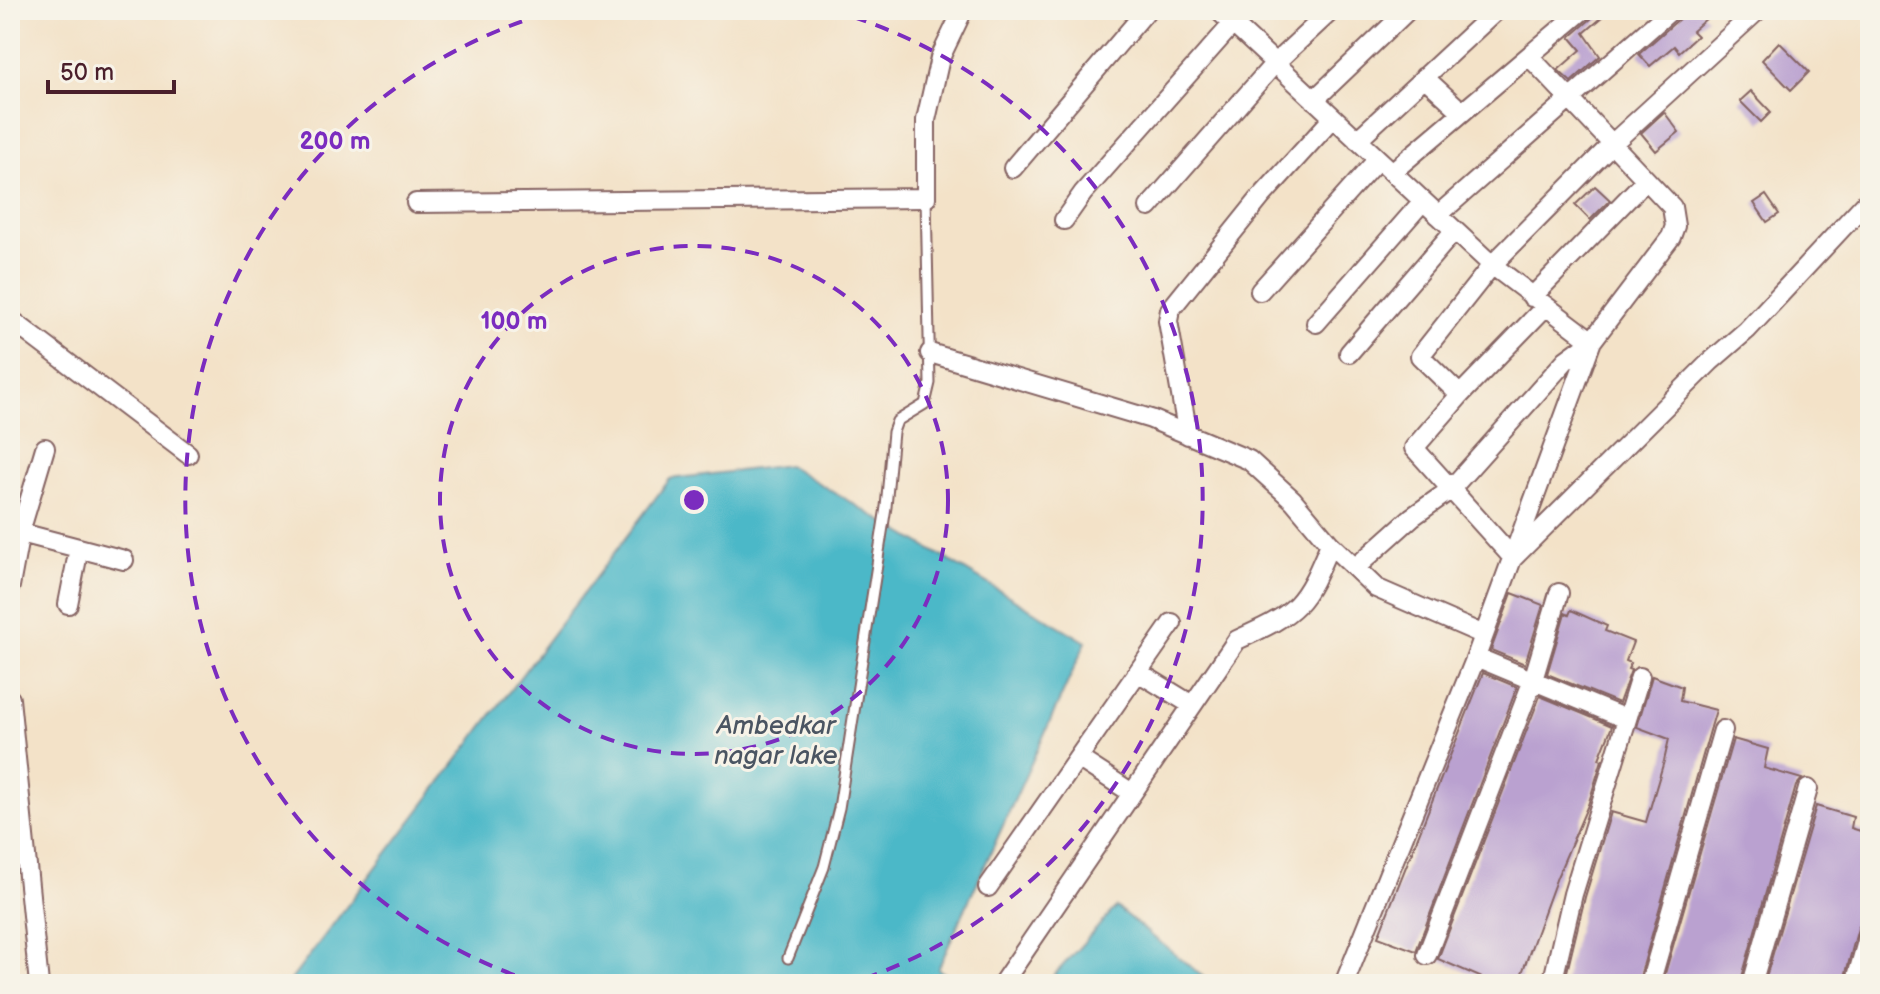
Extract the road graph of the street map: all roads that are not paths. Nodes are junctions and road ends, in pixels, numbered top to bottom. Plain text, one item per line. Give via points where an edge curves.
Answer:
1 (963, 10) edge
2 (1147, 10) edge
3 (1332, 10) edge
4 (1408, 10) edge
5 (1497, 10) edge
6 (1583, 10) edge
7 (1671, 10) edge
8 (1751, 12) edge
9 (1231, 14) edge
10 (1529, 56) junction
11 (1275, 63) junction
12 (1424, 77) junction
13 (1314, 100) junction
14 (1571, 100) junction
15 (1462, 112) junction
16 (1333, 118) junction
17 (1357, 140) junction
18 (1613, 143) junction
19 (1378, 159) junction
20 (1013, 168) dead end
21 (1392, 172) junction
22 (1646, 180) junction
23 (926, 198) junction
24 (1870, 198) edge
25 (1423, 201) junction
26 (416, 203) dead end
27 (1149, 207) dead end
28 (1438, 215) junction
29 (1064, 220) dead end
30 (1454, 231) junction
31 (1492, 265) junction
32 (1260, 291) dead end
33 (1539, 302) junction
34 (10, 319) edge
35 (1316, 323) dead end
36 (1592, 341) junction
37 (930, 353) junction
38 (1349, 353) dead end
39 (1460, 395) junction
40 (1188, 435) junction
41 (45, 448) dead end
42 (188, 454) dead end
43 (1450, 490) junction
44 (15, 531) edge
45 (1330, 544) junction
46 (79, 548) junction
47 (1513, 558) junction
48 (124, 560) dead end
49 (1355, 568) junction
50 (10, 586) edge
51 (1559, 593) dead end
52 (68, 604) dead end
53 (1172, 623) dead end
54 (1484, 635) junction
55 (1476, 657) junction
56 (1138, 672) junction
57 (1640, 677) dead end
58 (1533, 680) junction
59 (10, 699) edge
60 (1192, 705) junction
61 (1626, 719) junction
62 (1723, 730) dead end
63 (1078, 758) junction
64 (1808, 789) dead end
65 (1132, 793) junction
66 (17, 826) edge
67 (988, 887) dead end
68 (1870, 931) edge
69 (1427, 955) dead end
70 (788, 958) dead end
71 (1345, 980) edge
72 (39, 984) edge
73 (1002, 984) edge
74 (1552, 984) edge
75 (1650, 984) edge
76 (1752, 984) edge
77 (1855, 984) edge

1 - 23 street via 940,58 926,120
2 - 20 street
3 - 11 street
4 - 13 street
5 - 12 street
6 - 10 street
7 - 14 street
8 - 18 street
9 - 11 street
9 - 29 street
10 - 14 street
10 - 15 street
11 - 13 street
11 - 27 street
12 - 15 street
12 - 17 street
13 - 16 street
14 - 18 street
14 - 28 street
15 - 21 street
16 - 17 street
16 - 40 street via 1170,310
17 - 19 street
18 - 22 street
18 - 31 street
19 - 21 street
19 - 32 street
21 - 25 street
22 - 33 street
22 - 36 street via 1672,207 1675,226
23 - 26 street
23 - 37 lane
24 - 47 street via 1747,330
25 - 28 street
25 - 35 street
28 - 30 street
30 - 31 street
30 - 38 street
31 - 33 street
31 - 39 street via 1420,356
33 - 36 street
33 - 39 street
34 - 42 street
36 - 43 street via 1566,360
36 - 47 street
37 - 40 street via 1151,419
37 - 70 lane via 925,404 897,421 893,432 839,808 824,867
39 - 43 street via 1414,448
40 - 45 street via 1249,460
41 - 44 street
43 - 47 street
43 - 49 street
44 - 46 street
44 - 50 street
45 - 49 street
45 - 60 street via 1298,606 1237,640
46 - 48 street
46 - 52 street
47 - 54 street
49 - 54 street via 1376,588
51 - 58 street
53 - 56 street
54 - 55 street
55 - 58 street
55 - 71 street
56 - 60 street
56 - 63 street
57 - 61 street
58 - 61 street
58 - 69 street
59 - 66 street
60 - 65 street
61 - 74 street
62 - 75 street
63 - 65 street
63 - 67 street
64 - 76 street
65 - 73 street
66 - 72 street
68 - 77 street

